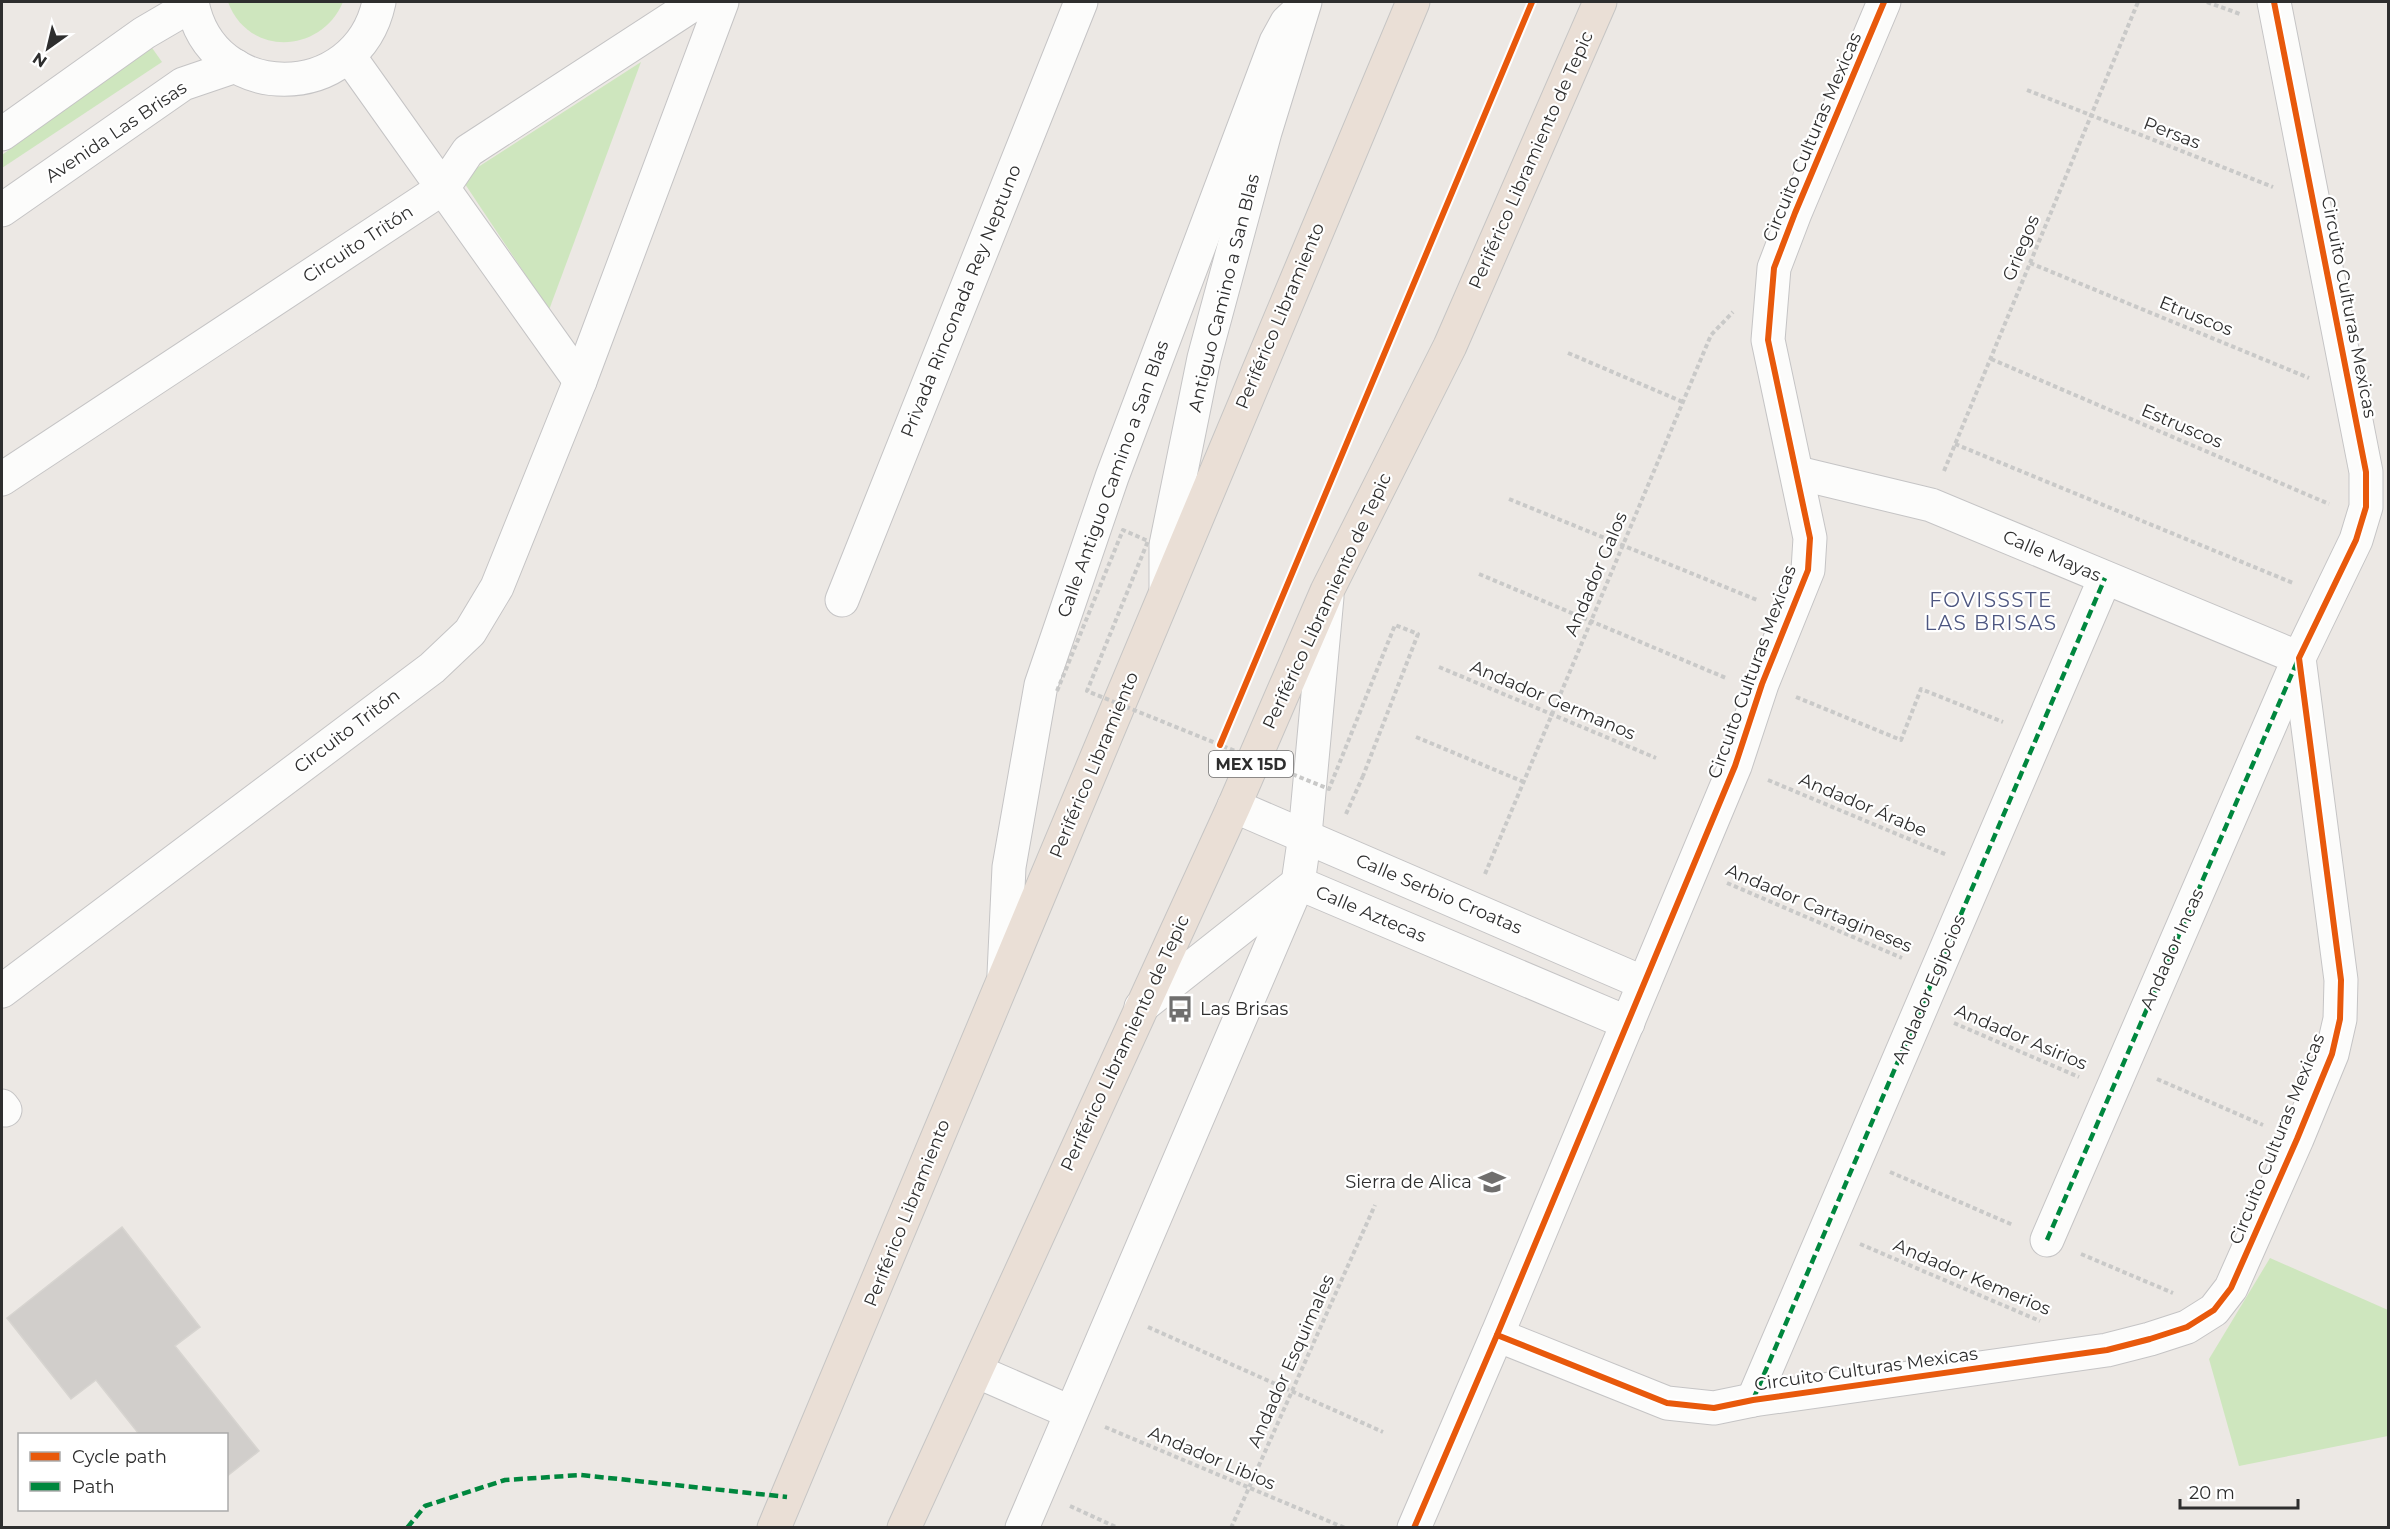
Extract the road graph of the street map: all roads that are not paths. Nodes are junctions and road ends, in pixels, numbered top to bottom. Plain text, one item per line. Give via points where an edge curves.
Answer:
1 (380, 2) edge
2 (697, 2) edge
3 (722, 2) edge
4 (1080, 2) edge
5 (1413, 2) edge
6 (1600, 2) edge
7 (1884, 2) edge
8 (2274, 2) edge
9 (192, 3) edge
10 (1304, 4) edge
11 (349, 56) junction
12 (236, 66) junction
13 (2, 134) edge
14 (443, 188) junction
15 (2, 210) edge
16 (580, 381) junction
17 (1798, 473) junction
18 (2, 479) edge
19 (2105, 578) junction
20 (1166, 590) junction
21 (1327, 591) junction
22 (842, 600) dead end
23 (2299, 658) junction
24 (1234, 806) junction
25 (1305, 836) junction
26 (1298, 883) junction
27 (1004, 975) junction
28 (1644, 983) junction
29 (2, 991) edge
30 (1141, 1007) junction
31 (1628, 1023) junction
32 (2047, 1240) dead end
33 (1497, 1335) junction
34 (975, 1371) junction
35 (1753, 1400) junction
36 (1070, 1412) junction
37 (774, 1527) edge
38 (904, 1527) edge
39 (1022, 1527) edge
40 (1414, 1527) edge

1 - 11 street via 370,31
2 - 14 street, Circuito Tritón via 468,151
3 - 16 street, Circuito Tritón
4 - 22 street, Privada Rinconada Rey Neptuno
5 - 20 highway, Periférico Libramiento
6 - 21 highway, Periférico Libramiento de Tepic / MEX 15D via 1450,346
7 - 17 street, Circuito Culturas Mexicas via 1774,268 1768,340
8 - 23 street, Circuito Culturas Mexicas via 2366,472 2366,507 2356,540
9 - 12 street via 207,40
9 - 13 street
10 - 20 street, Antiguo Camino a San Blas via 1204,358 1166,545
10 - 27 street, Calle Antiguo Camino a San Blas via 1287,22 1276,42 1112,477 1041,685 1009,867
11 - 12 street via 329,70 292,80 272,79
11 - 14 street
12 - 15 street, Avenida Las Brisas via 183,84
14 - 16 street
14 - 18 street, Circuito Tritón
16 - 29 street, Circuito Tritón via 497,587 470,632 432,668
17 - 19 street, Calle Mayas via 1931,505
17 - 28 street, Circuito Culturas Mexicas via 1810,538 1808,570 1735,766
19 - 23 street, Calle Mayas
19 - 35 street, Andador Egipcios
20 - 27 highway, Periférico Libramiento
21 - 24 highway, Periférico Libramiento de Tepic / MEX 15D
21 - 25 street
23 - 32 street, Andador Incas
23 - 35 street, Circuito Culturas Mexicas via 2341,980 2340,1019 2332,1054 2231,1288 2214,1310 2187,1327 2150,1340 2107,1350
24 - 25 street, Calle Serbio Croatas
24 - 30 highway, Periférico Libramiento de Tepic / MEX 15D
25 - 26 street
25 - 28 street, Calle Serbio Croatas
26 - 30 street, Calle Aztecas
26 - 31 street, Calle Aztecas
26 - 36 street
27 - 37 highway, Periférico Libramiento
28 - 31 street, Circuito Culturas Mexicas
30 - 34 highway, Periférico Libramiento de Tepic / MEX 15D
31 - 33 street, Circuito Culturas Mexicas
33 - 35 street, Circuito Culturas Mexicas via 1667,1403 1714,1408
33 - 40 street, Circuito Culturas Mexicas
34 - 36 street
34 - 38 highway, Periférico Libramiento de Tepic / MEX 15D
36 - 39 street

